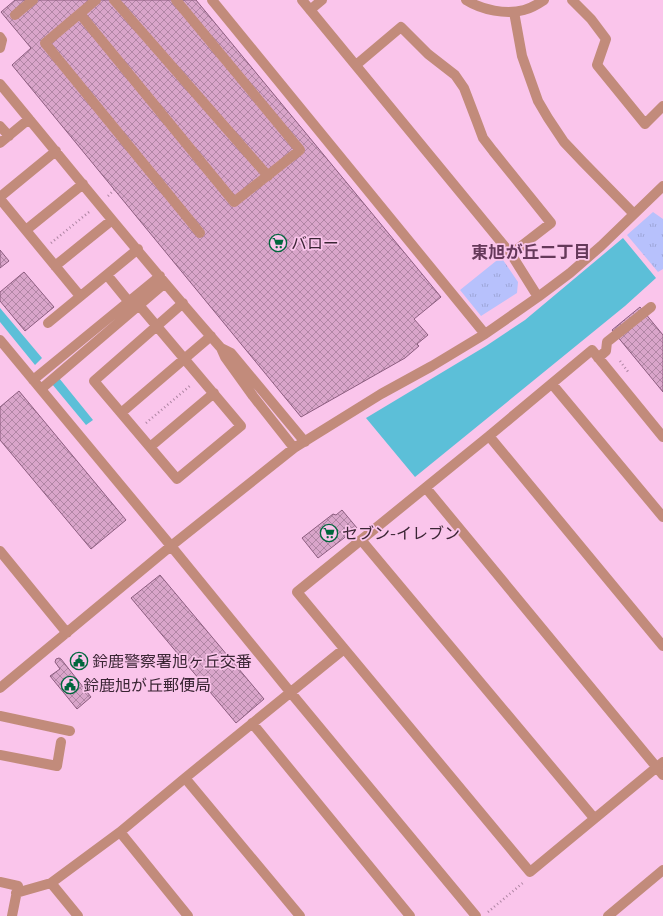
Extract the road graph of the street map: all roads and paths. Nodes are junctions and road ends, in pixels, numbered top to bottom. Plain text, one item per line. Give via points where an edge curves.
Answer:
1 (33, 0) edge
2 (96, 0) edge
3 (115, 0) edge
4 (176, 0) edge
5 (212, 0) edge
6 (302, 0) edge
7 (322, 0) edge
8 (466, 0) edge
9 (544, 0) edge
10 (572, 0) edge
11 (310, 10) junction
12 (514, 12) junction
13 (80, 14) junction
14 (14, 15) dead end
15 (0, 37) edge
16 (0, 48) edge
17 (356, 65) junction
18 (0, 84) edge
19 (663, 106) edge
20 (29, 119) junction
21 (0, 126) edge
22 (9, 136) junction
23 (0, 143) edge
24 (56, 151) junction
25 (268, 176) junction
26 (83, 184) junction
27 (663, 186) edge
28 (115, 189) dead end
29 (0, 198) edge
30 (98, 204) junction
31 (634, 214) junction
32 (112, 220) junction
33 (26, 230) junction
34 (200, 233) dead end
35 (42, 250) junction
36 (138, 250) junction
37 (511, 254) junction
38 (55, 266) junction
39 (107, 275) junction
40 (163, 280) junction
41 (80, 296) junction
42 (538, 297) junction
43 (134, 302) junction
44 (183, 303) junction
45 (651, 307) dead end
46 (48, 323) dead end
47 (157, 326) junction
48 (485, 334) junction
49 (211, 336) junction
50 (0, 340) edge
51 (222, 348) junction
52 (598, 358) junction
53 (184, 359) junction
54 (33, 380) junction
55 (552, 384) junction
56 (41, 389) junction
57 (214, 394) junction
58 (121, 413) junction
59 (489, 436) junction
60 (663, 436) edge
61 (305, 442) junction
62 (150, 447) junction
63 (294, 448) junction
64 (426, 488) junction
65 (663, 516) edge
66 (362, 541) junction
67 (171, 546) junction
68 (0, 551) edge
69 (67, 633) junction
70 (663, 646) edge
71 (344, 649) junction
72 (0, 688) edge
73 (291, 693) junction
74 (0, 716) edge
75 (252, 723) junction
76 (70, 731) dead end
77 (61, 742) dead end
78 (0, 755) edge
79 (661, 768) edge
80 (185, 778) junction
81 (594, 818) junction
82 (120, 832) junction
83 (530, 872) junction
84 (662, 874) edge
85 (0, 882) edge
86 (51, 883) junction
87 (16, 893) junction
88 (488, 912) dead end
89 (611, 915) edge
90 (12, 916) edge
91 (78, 916) edge
92 (188, 916) edge
93 (300, 916) edge
94 (410, 916) edge
95 (476, 916) edge

1 - 14 street
2 - 13 street
3 - 25 street
4 - 25 street via 300,150
5 - 48 street
6 - 11 street
7 - 11 street
8 - 12 street via 487,9
9 - 12 street
10 - 19 street via 606,39 597,65 645,124
11 - 17 street
12 - 31 street via 522,56 538,101 548,118 564,142
13 - 25 street via 234,202
13 - 34 street via 45,43
15 - 16 street
17 - 37 street
17 - 37 street via 401,27 428,54 455,75 464,88 484,138 551,222
18 - 20 street
20 - 22 street
20 - 24 street
21 - 22 street
22 - 23 street
24 - 26 street
24 - 29 street
26 - 30 street
26 - 33 street
27 - 31 street
28 - 30 path
29 - 33 street
30 - 32 street
30 - 35 path
31 - 42 street via 602,246
32 - 36 street
32 - 38 street
33 - 35 street
35 - 38 street
36 - 39 street
36 - 40 street
37 - 42 street
38 - 41 street
39 - 41 street
39 - 43 street
40 - 43 street
40 - 44 street
41 - 46 street
42 - 48 street
43 - 47 street
43 - 54 street
43 - 56 street
44 - 47 street
44 - 49 street
45 - 52 street via 607,342 606,351
47 - 53 street
47 - 58 street via 94,381
48 - 61 street via 381,394
49 - 51 street
49 - 53 street
50 - 54 street
51 - 61 street via 231,353
51 - 63 street via 224,357
52 - 55 street via 592,350
52 - 60 street
53 - 57 street
53 - 58 street
54 - 56 street
55 - 59 street
55 - 65 street
56 - 67 street
57 - 62 street
57 - 62 street via 241,426 177,479
58 - 62 street
59 - 64 street
59 - 70 street
61 - 63 street
63 - 67 street
64 - 66 street
64 - 79 street
66 - 71 street via 297,592
66 - 81 street
67 - 69 street
67 - 73 street
68 - 69 street
69 - 72 street
71 - 73 street
71 - 83 street
73 - 75 street
73 - 95 street
74 - 76 street
75 - 80 street
75 - 94 street
77 - 78 street via 57,766
79 - 81 street
80 - 82 street
80 - 93 street
81 - 83 street
82 - 86 street
82 - 92 street
83 - 88 path via 527,880
84 - 89 street
85 - 87 street via 18,886
86 - 87 street
86 - 91 street
87 - 90 street

